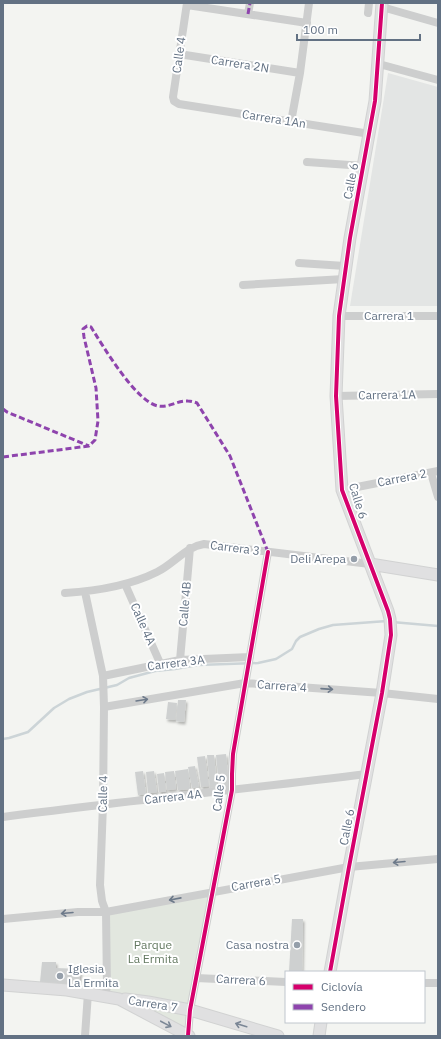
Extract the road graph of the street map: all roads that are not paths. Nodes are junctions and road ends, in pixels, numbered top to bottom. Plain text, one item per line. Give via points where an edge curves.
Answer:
1 (250, 3) edge
2 (309, 3) edge
3 (368, 3) edge
4 (187, 4) edge
5 (382, 5) edge
6 (368, 13) dead end
7 (248, 14) junction
8 (307, 23) junction
9 (438, 23) edge
10 (179, 54) junction
11 (379, 64) junction
12 (300, 73) junction
13 (438, 80) edge
14 (179, 104) joint
15 (291, 122) junction
16 (370, 134) junction
17 (307, 162) dead end
18 (364, 166) junction
19 (299, 263) dead end
20 (346, 266) junction
21 (344, 279) junction
22 (243, 285) dead end
23 (339, 316) junction
24 (438, 316) edge
25 (438, 394) edge
26 (336, 396) junction
27 (434, 472) edge
28 (342, 490) junction
29 (438, 497) edge
30 (190, 548) junction
31 (268, 552) junction
32 (370, 564) junction
33 (438, 574) edge
34 (125, 584) junction
35 (85, 592) junction
36 (65, 593) dead end
37 (180, 660) junction
38 (249, 661) junction
39 (160, 663) junction
40 (103, 679) junction
41 (245, 683) junction
42 (382, 693) junction
43 (438, 699) edge
44 (104, 707) junction
45 (367, 774) junction
46 (232, 790) junction
47 (103, 804) junction
48 (3, 817) edge
49 (438, 858) edge
50 (349, 866) junction
51 (214, 891) junction
52 (106, 912) junction
53 (3, 919) edge
54 (330, 971) edge
55 (196, 978) junction
56 (285, 982) edge
57 (425, 983) edge
58 (438, 983) edge
59 (3, 985) edge
60 (88, 993) junction
61 (104, 996) junction
62 (119, 999) junction
63 (190, 1010) junction
64 (321, 1023) edge
65 (86, 1036) edge
66 (188, 1036) edge
67 (278, 1036) edge
68 (319, 1036) edge

1 - 7 street
2 - 8 street
3 - 6 street
4 - 7 street
4 - 10 street, Calle 4
5 - 9 street
5 - 11 street, Calle 6
7 - 8 street
8 - 12 street
10 - 12 street, Carrera 2N
10 - 14 street, Calle 4 via 173,97 174,102
11 - 13 street
11 - 16 street, Calle 6
12 - 15 street
14 - 15 street, Carrera 1An
15 - 16 street, Carrera 1An
16 - 18 street, Calle 6
17 - 18 street
18 - 20 street, Calle 6
19 - 20 street
20 - 21 street, Calle 6
21 - 22 street
21 - 23 street, Calle 6
23 - 24 street, Carrera 1
23 - 26 street, Calle 6
25 - 26 street, Carrera 1A
26 - 28 street, Calle 6
27 - 28 street, Carrera 2
27 - 29 street
28 - 32 street, Calle 6
30 - 31 street, Carrera 3 via 204,544
30 - 34 street, Carrera 3 via 158,572
30 - 37 street, Calle 4B
31 - 32 street, Carrera 3
31 - 38 street, Calle 5
32 - 33 street, Carrera 3
32 - 42 street, Calle 6 via 391,623
34 - 35 street, Carrera 3
34 - 39 street, Calle 4A
35 - 36 street, Carrera 3
35 - 40 street, Calle 4
37 - 38 street, Carrera 3A
37 - 39 street, Carrera 3A
38 - 41 street, Calle 5
39 - 40 street, Carrera 3A
40 - 44 street, Calle 4
41 -> 42 street, Carrera 4
44 -> 41 street, Carrera 4
41 - 46 street, Calle 5 via 233,754
42 - 43 street, Carrera 4
42 - 45 street, Calle 6
44 - 47 street, Calle 4
45 - 46 street, Carrera 4A
45 - 50 street, Calle 6
46 - 47 street, Carrera 4A
46 - 51 street, Calle 5
47 - 48 street, Carrera 4A
47 - 52 street, Calle 4 via 100,885
49 -> 50 street, Carrera 5
50 - 51 street, Carrera 5
50 - 54 street, Calle 6
51 -> 52 street, Carrera 5
51 - 55 street, Calle 5
52 -> 53 street, Carrera 5
52 - 61 street, Calle 4 via 107,987
55 - 56 street, Carrera 6
55 - 63 street, Calle 5
57 - 58 street
59 - 60 street
60 - 61 street
60 - 65 street
61 - 62 street
62 - 63 street, Carrera 7
62 -> 66 street
63 - 66 street, Calle 5
67 -> 63 street, Carrera 7
64 - 68 street

